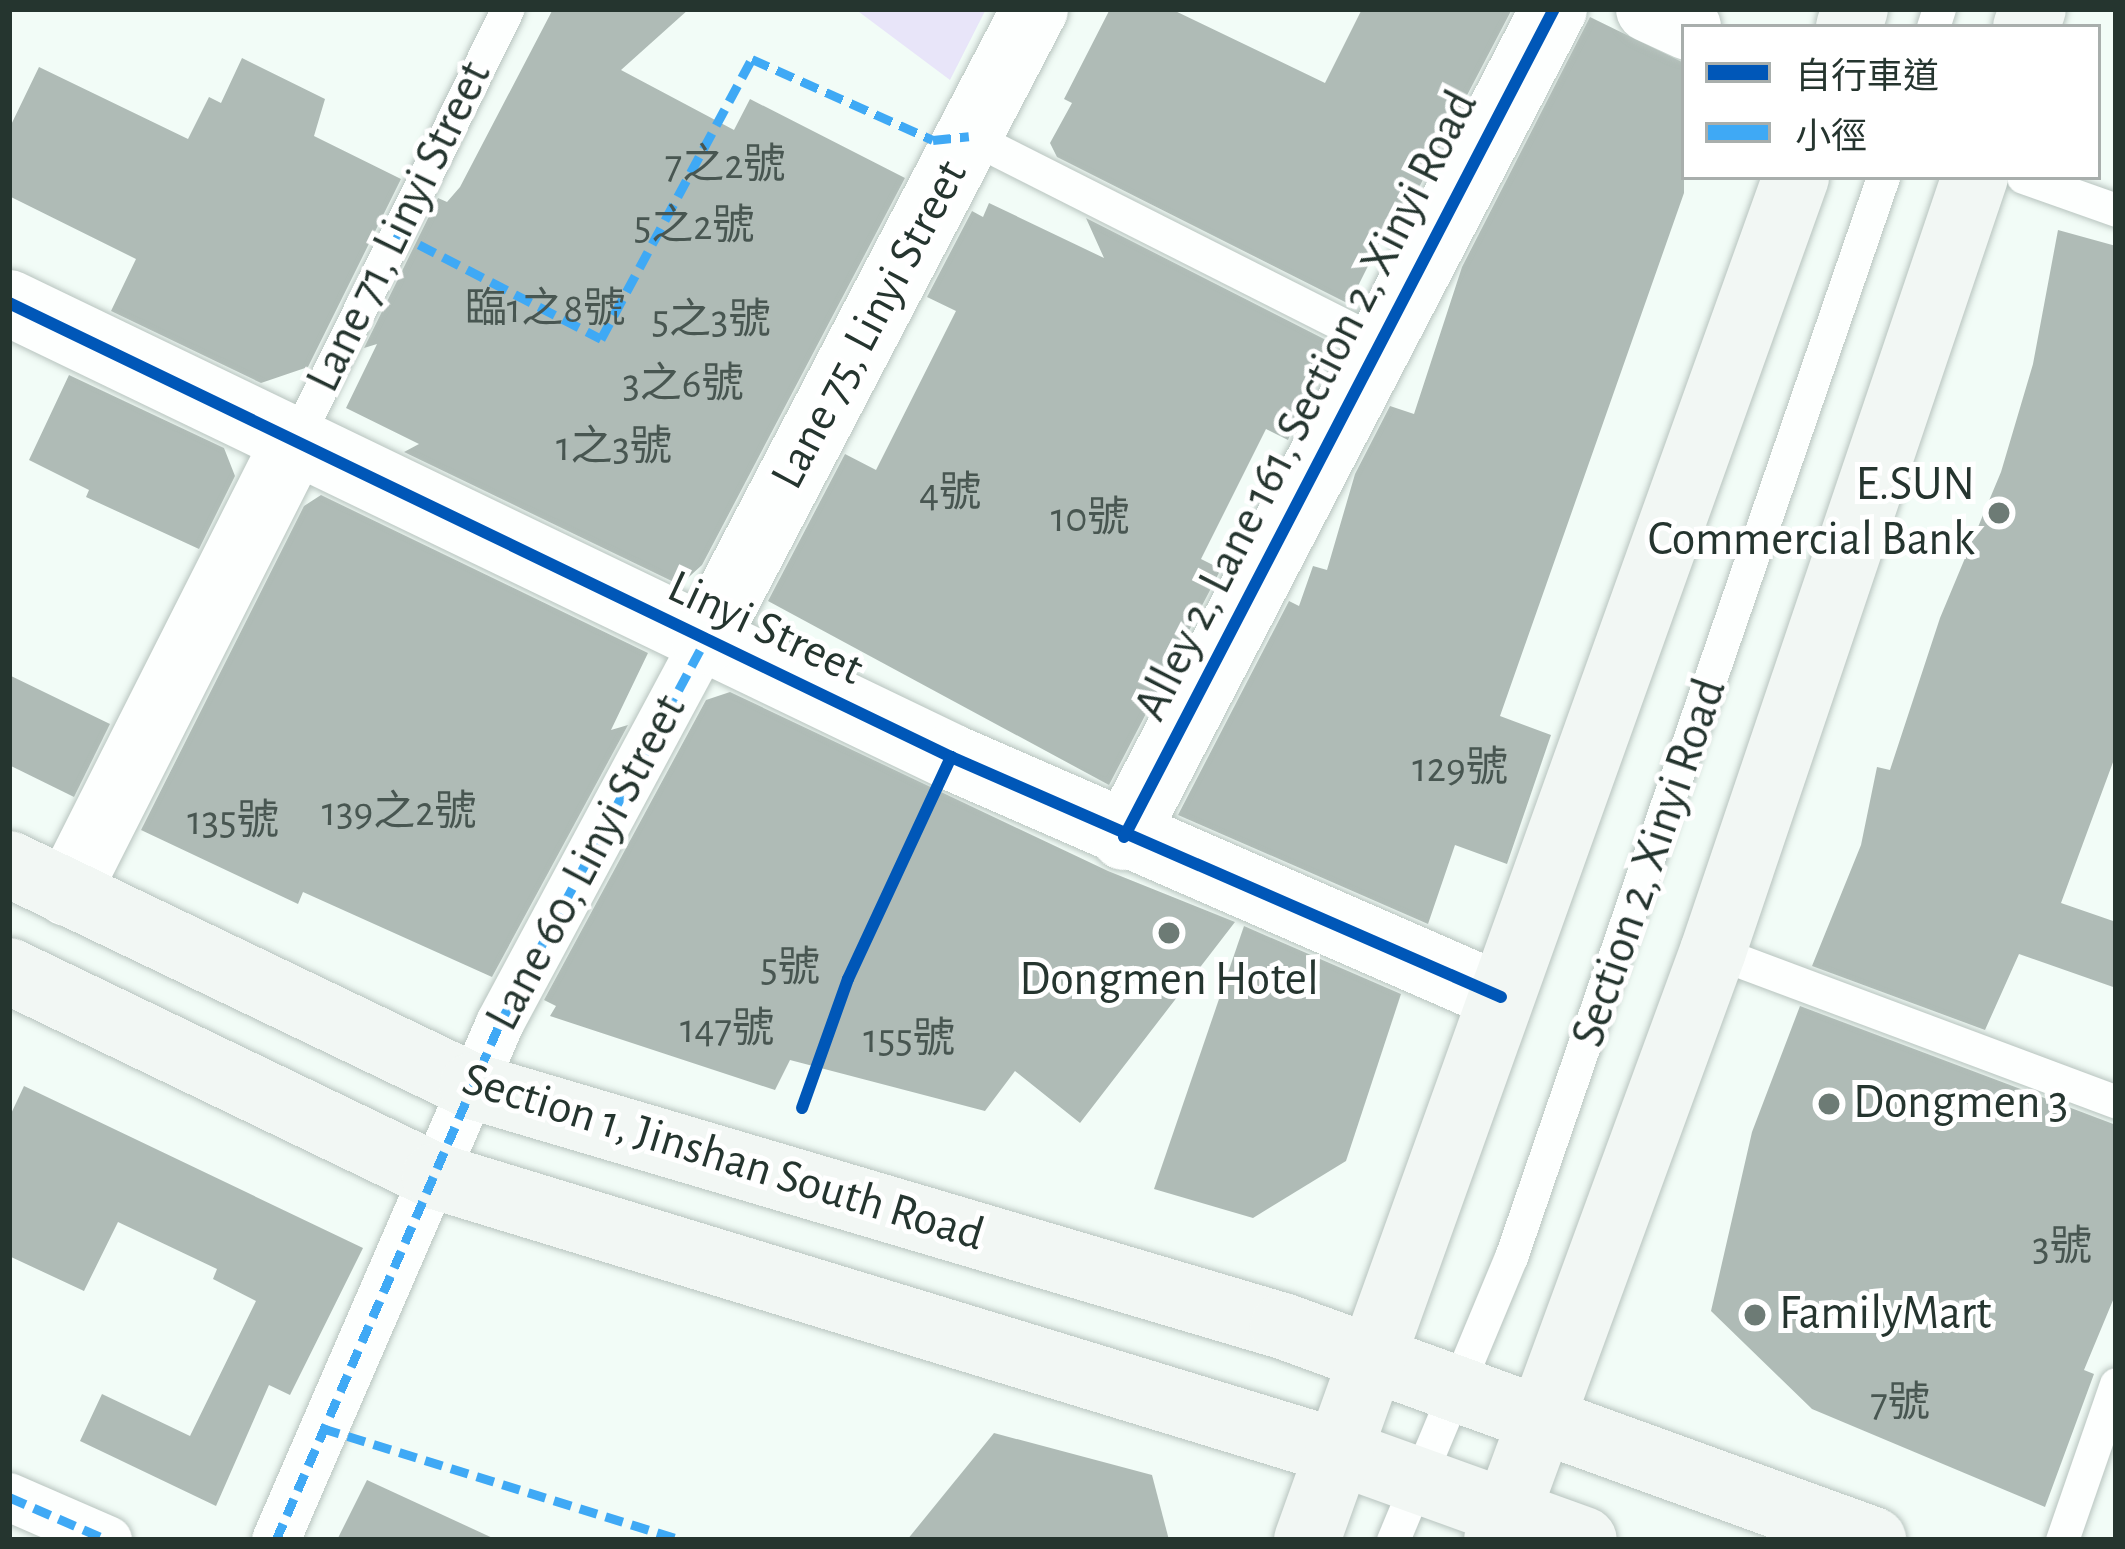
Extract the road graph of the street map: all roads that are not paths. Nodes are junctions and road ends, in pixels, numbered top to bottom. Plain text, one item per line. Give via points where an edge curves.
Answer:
1 (508, 9) edge
2 (1035, 9) edge
3 (1554, 9) edge
4 (1648, 9) edge
5 (1681, 24) edge
6 (969, 136) junction
7 (1795, 180) edge
8 (1882, 180) edge
9 (1974, 180) edge
10 (2031, 180) edge
11 (2116, 210) edge
12 (9, 303) edge
13 (1377, 342) junction
14 (292, 445) junction
15 (705, 641) junction
16 (1124, 837) junction
17 (9, 864) edge
18 (67, 892) junction
19 (1713, 951) junction
20 (12, 979) edge
21 (1501, 997) junction
22 (472, 1086) junction
23 (2116, 1102) edge
24 (435, 1176) junction
25 (1376, 1361) junction
26 (2116, 1384) edge
27 (1460, 1393) junction
28 (1546, 1421) junction
29 (1342, 1453) junction
30 (9, 1497) edge
31 (1406, 1512) edge
32 (1503, 1527) edge
33 (108, 1540) edge
34 (277, 1540) edge
35 (1306, 1540) edge
36 (1584, 1540) edge
37 (1873, 1540) edge
38 (2062, 1540) edge

1 - 14 lane, Lane 71, Linyi Street
2 - 6 street, Lane 75, Linyi Street
3 - 13 street, Alley 2, Lane 161, Section 2, Xinyi Road
4 - 5 street
6 - 13 lane
6 - 15 street, Lane 75, Linyi Street
7 - 21 main road, Section 2, Xinyi Road
8 - 27 lane, Section 2, Xinyi Road via 1739,610
9 - 19 main road, Section 2, Xinyi Road
10 - 11 lane
12 - 14 street, Linyi Street
13 - 16 street, Alley 2, Lane 161, Section 2, Xinyi Road
14 - 15 street, Linyi Street
14 - 18 street
15 - 16 street, Linyi Street
15 - 22 street, Lane 60, Linyi Street
16 - 21 street, Linyi Street
17 - 18 main road, Section 1, Jinshan South Road
18 - 22 main road, Section 1, Jinshan South Road
19 - 23 lane
19 - 28 main road, Section 2, Xinyi Road
20 - 24 main road, Section 1, Jinshan South Road
21 - 25 main road, Section 2, Xinyi Road
22 - 24 street, Lane 60, Linyi Street
22 - 25 main road, Section 1, Jinshan South Road via 1283,1326
24 - 29 main road, Section 1, Jinshan South Road
24 - 34 street, Lane 60, Linyi Street
25 - 27 main road, Section 1, Jinshan South Road
25 - 29 main road, Section 2, Xinyi Road
26 - 38 lane
27 - 28 main road, Section 1, Jinshan South Road
27 - 31 lane, Section 2, Xinyi Road
28 - 32 main road, Section 2, Xinyi Road
28 - 37 main road, Section 1, Jinshan South Road
29 - 31 main road, Section 1, Jinshan South Road
29 - 35 main road, Section 2, Xinyi Road
30 - 33 street
31 - 32 main road, Section 1, Jinshan South Road
32 - 36 main road, Section 1, Jinshan South Road

